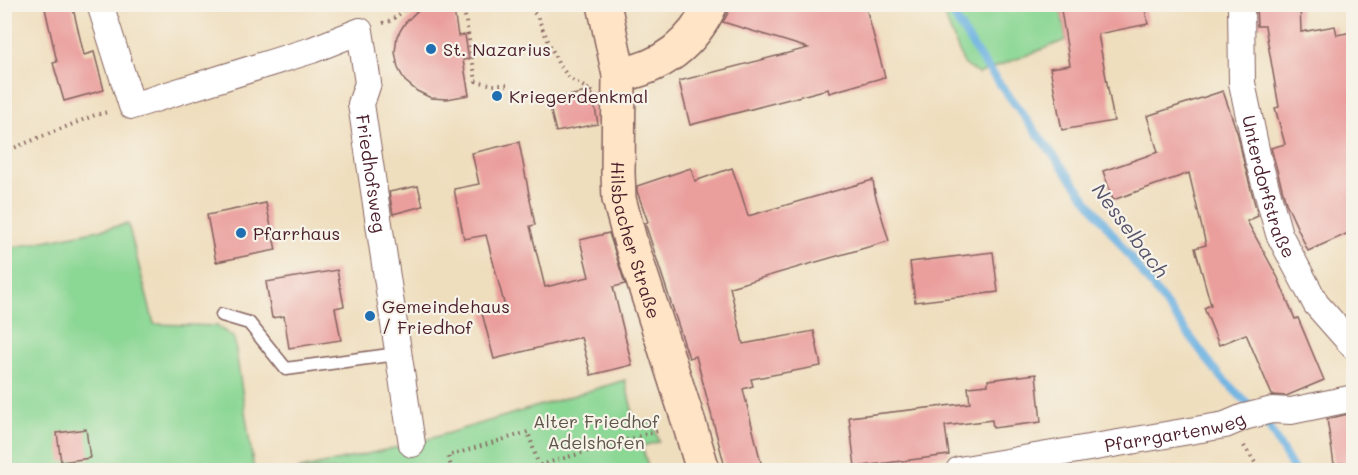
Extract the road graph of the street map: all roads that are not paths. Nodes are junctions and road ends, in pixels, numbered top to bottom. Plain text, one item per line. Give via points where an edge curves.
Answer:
1 (100, 4) edge
2 (604, 4) edge
3 (711, 4) edge
4 (1241, 4) edge
5 (619, 75) junction
6 (222, 315) dead end
7 (1353, 347) edge
8 (397, 354) junction
9 (1353, 398) edge
10 (412, 444) dead end
11 (703, 471) edge
12 (959, 471) edge

1 - 8 street, Friedhofsweg via 132,106 312,50 360,31 368,83 361,104
2 - 5 main road, Hilsbacher Straße
3 - 5 main road via 704,20 682,46 660,63
4 - 7 street, Unterdorfstraße via 1242,83 1279,234 1316,304
5 - 11 main road, Hilsbacher Straße via 619,199
6 - 8 lane via 249,323 286,369
8 - 10 street, Friedhofsweg
9 - 12 street, Pfarrgartenweg via 1290,411 1272,410 1225,426

